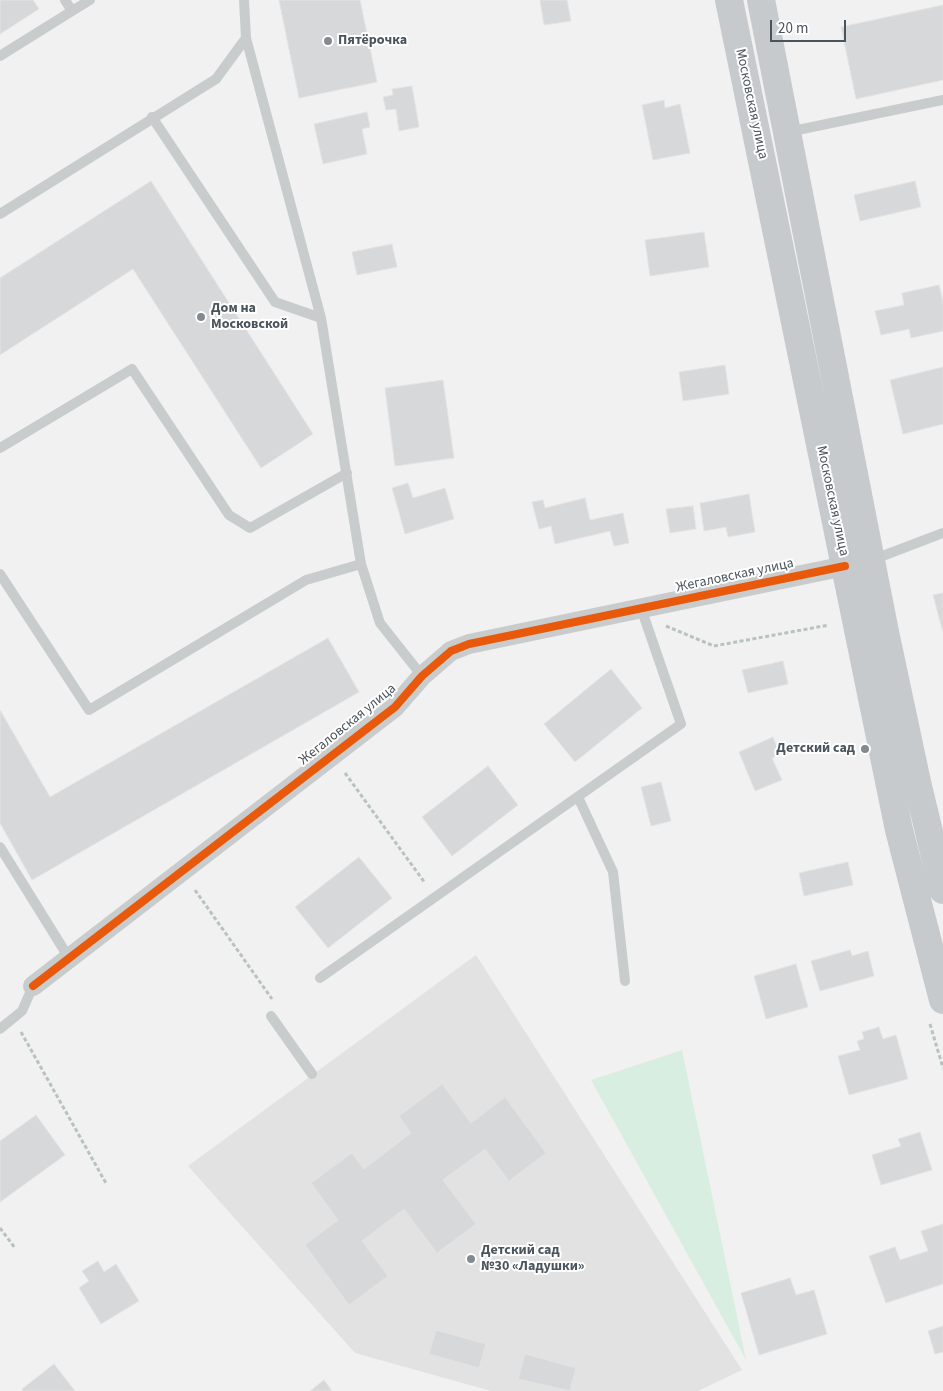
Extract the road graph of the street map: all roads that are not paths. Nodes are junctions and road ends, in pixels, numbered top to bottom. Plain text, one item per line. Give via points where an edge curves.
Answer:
1 (65, 0) edge
2 (90, 0) edge
3 (244, 0) edge
4 (729, 0) edge
5 (760, 0) edge
6 (72, 11) junction
7 (246, 38) junction
8 (0, 56) edge
9 (943, 100) edge
10 (152, 117) junction
11 (788, 132) junction
12 (0, 214) edge
13 (321, 318) junction
14 (0, 448) edge
15 (347, 473) junction
16 (943, 533) edge
17 (858, 563) junction
18 (361, 564) junction
19 (0, 574) edge
20 (642, 613) junction
21 (422, 676) junction
22 (578, 797) junction
23 (0, 847) edge
24 (943, 890) edge
25 (69, 958) junction
26 (320, 978) dead end
27 (625, 982) dead end
28 (33, 986) joint
29 (943, 1000) edge
30 (271, 1016) dead end
31 (0, 1029) edge
32 (312, 1074) dead end

1 - 6 lane
2 - 6 lane
3 - 7 lane
4 - 17 main road, Московская улица
5 - 11 main road, Московская улица
6 - 8 lane
7 - 10 lane via 216,79
7 - 13 lane
9 - 11 lane
10 - 12 lane
10 - 13 lane via 275,302
11 - 17 main road, Московская улица
13 - 15 lane
14 - 15 lane via 132,369 229,515 250,528
15 - 18 lane
16 - 17 lane
17 - 20 street, Жегаловская улица
17 - 24 main road, Московская улица
17 - 29 main road, Московская улица via 899,830
18 - 19 lane via 306,580 89,710
18 - 21 lane via 380,623
20 - 21 street, Жегаловская улица via 469,644 446,655
20 - 22 lane via 681,724
21 - 25 street, Жегаловская улица via 395,707
22 - 26 lane
22 - 27 lane via 613,872
23 - 25 lane
25 - 28 street, Жегаловская улица
28 - 31 lane via 22,1011
30 - 32 lane

